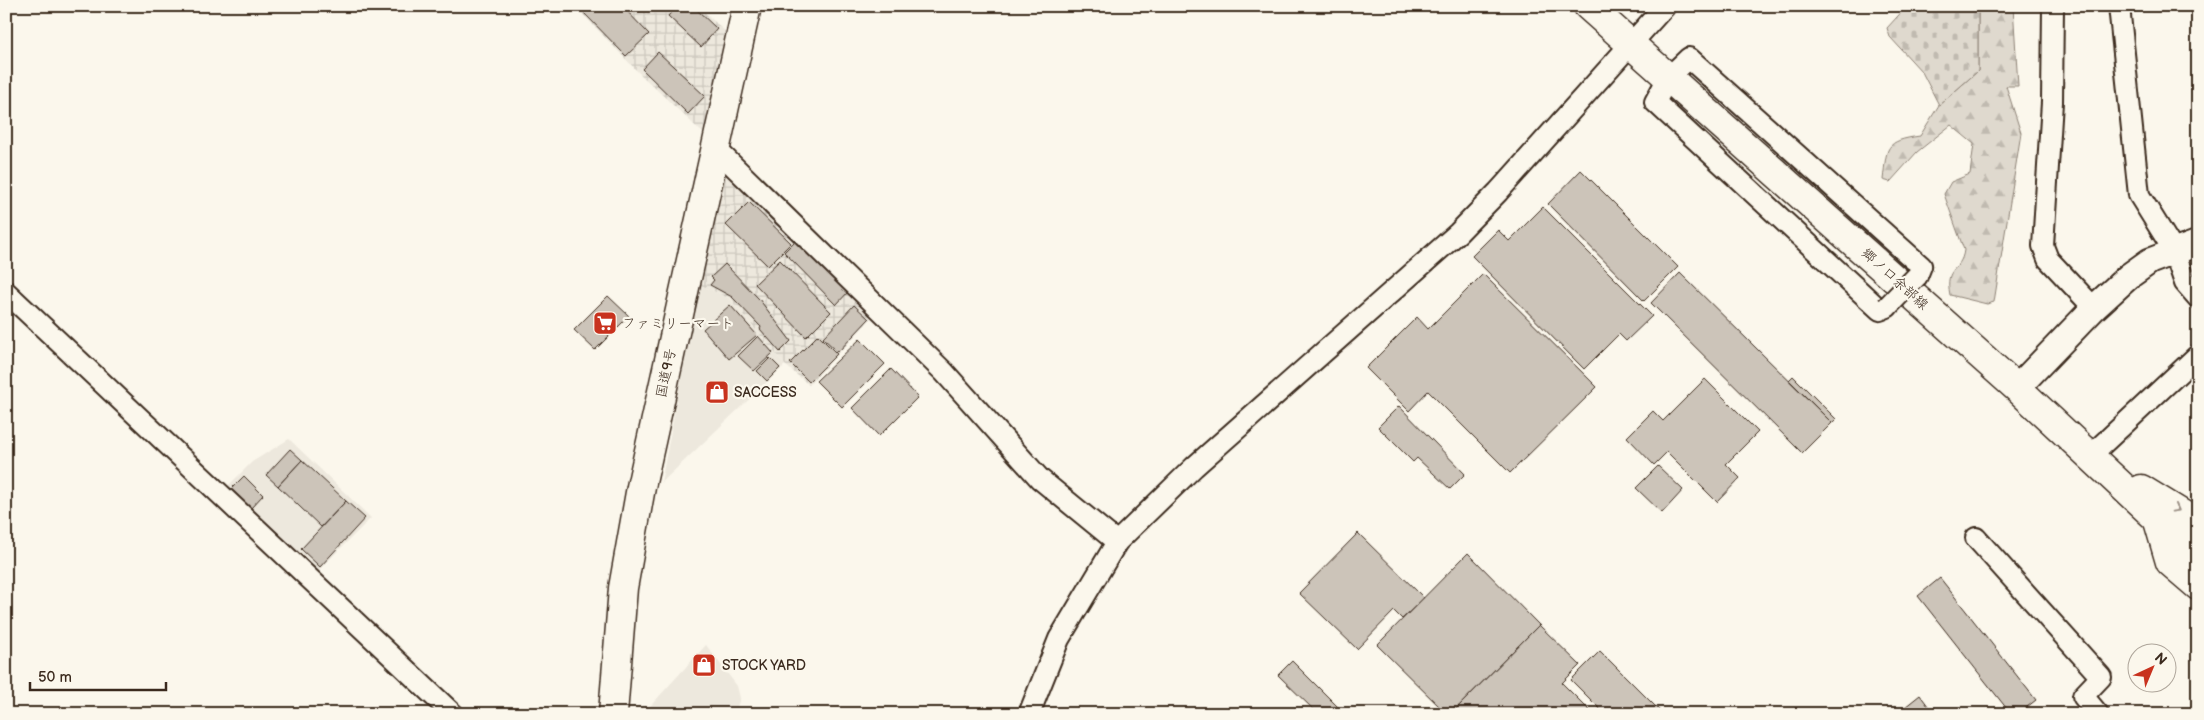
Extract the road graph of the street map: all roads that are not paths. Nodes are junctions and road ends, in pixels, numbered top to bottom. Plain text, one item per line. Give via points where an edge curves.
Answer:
1 (747, 6) edge
2 (1588, 6) edge
3 (1665, 6) edge
4 (2053, 6) edge
5 (2120, 6) edge
6 (1630, 44) junction
7 (1668, 78) junction
8 (716, 149) junction
9 (2198, 243) edge
10 (2174, 251) junction
11 (6, 292) edge
12 (2198, 298) edge
13 (2094, 308) junction
14 (2198, 355) edge
15 (2017, 388) junction
16 (2096, 462) junction
17 (2158, 519) junction
18 (2198, 524) edge
19 (1976, 538) dead end
20 (1117, 542) junction
21 (2198, 557) edge
22 (2198, 586) edge
23 (453, 714) edge
24 (613, 714) edge
25 (1029, 714) edge
26 (2098, 714) edge

1 - 8 main road, 国道9号
2 - 6 main road, 郷ノ口余部線
3 - 6 street
4 - 13 street via 2052,102 2043,246 2048,259
5 - 10 street via 2139,195
6 - 7 main road, 郷ノ口余部線
6 - 20 street via 1458,233 1194,466
7 - 7 street, bridge via 1655,102 1880,310 1917,276 1921,266 1688,58
7 - 15 main road, 郷ノ口余部線
8 - 20 street via 944,372 1040,479
8 - 24 main road, 国道9号 via 641,487 623,588
9 - 10 street
10 - 12 street via 2185,283
10 - 13 street via 2150,261
11 - 23 street
13 - 15 street
14 - 16 street
15 - 16 main road, 郷ノ口余部線
16 - 17 main road, 郷ノ口余部線
16 -> 18 main road
17 - 21 main road, 郷ノ口余部線
17 - 22 main road via 2170,562
19 - 26 street via 2101,677 2082,696
20 - 25 street via 1059,639

